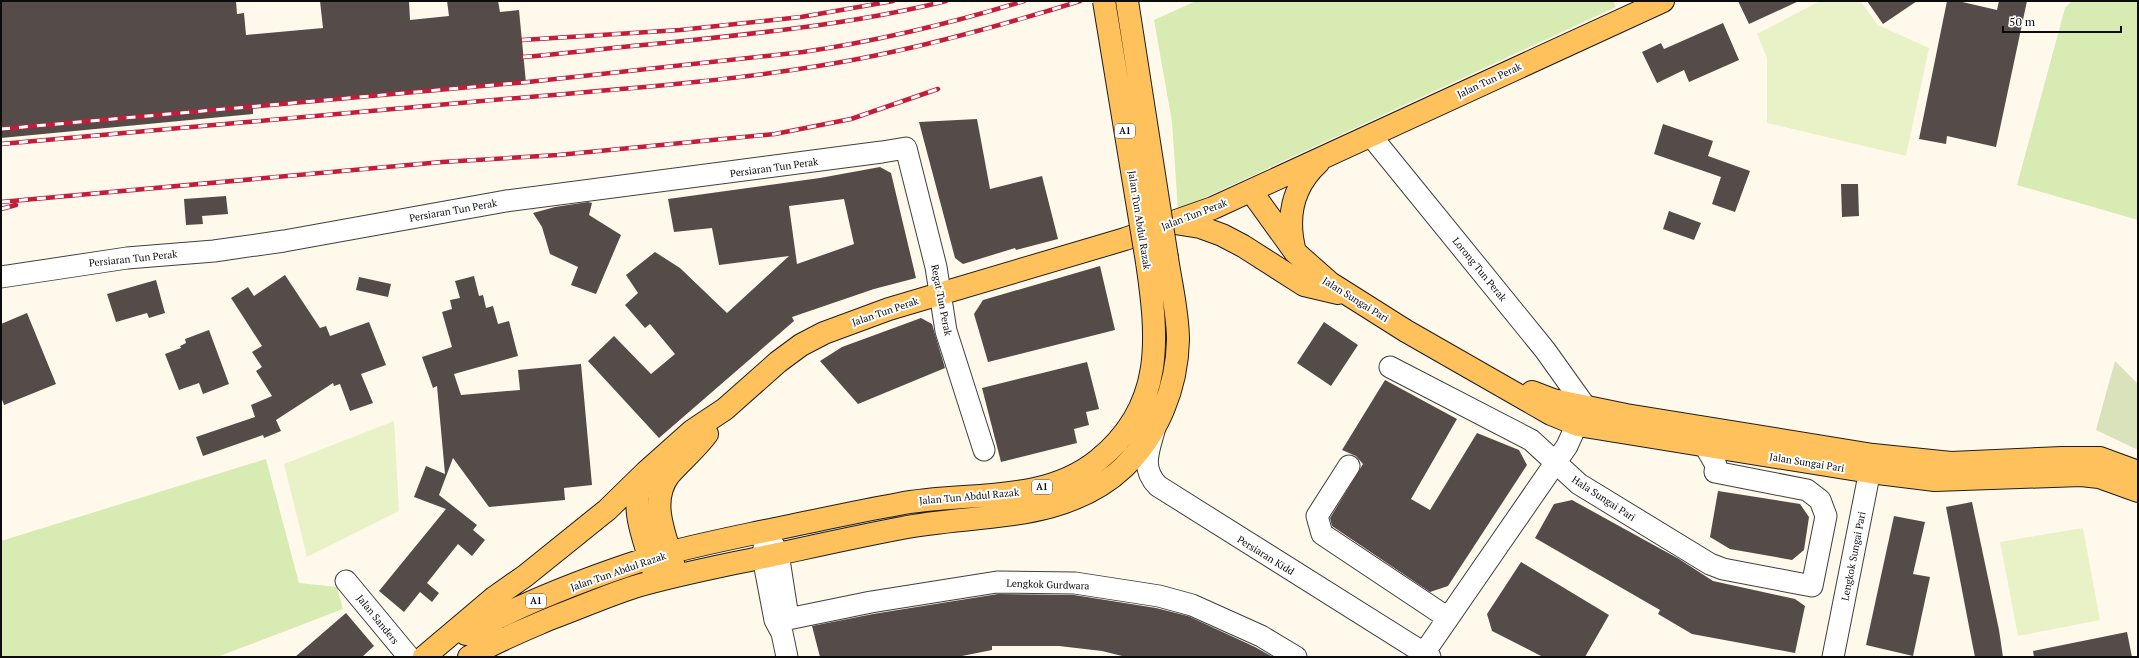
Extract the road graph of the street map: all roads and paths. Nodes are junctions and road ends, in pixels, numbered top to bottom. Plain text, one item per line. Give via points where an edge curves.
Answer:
1 (1104, 1) edge
2 (1127, 1) edge
3 (1663, 1) edge
4 (1371, 136) junction
5 (906, 148) joint
6 (1323, 158) junction
7 (1251, 191) junction
8 (1175, 222) junction
9 (1296, 252) junction
10 (1157, 260) junction
11 (1, 277) edge
12 (940, 293) junction
13 (1356, 298) junction
14 (1390, 367) dead end
15 (725, 409) junction
16 (1582, 415) junction
17 (1156, 427) junction
18 (1705, 446) junction
19 (984, 450) dead end
20 (1556, 463) junction
21 (1813, 463) junction
22 (1872, 464) junction
23 (1349, 466) dead end
24 (2000, 469) junction
25 (646, 472) junction
26 (2138, 472) edge
27 (1807, 490) junction
28 (2138, 491) edge
29 (766, 531) junction
30 (671, 552) junction
31 (770, 555) junction
32 (650, 558) junction
33 (676, 575) junction
34 (346, 581) dead end
35 (656, 581) junction
36 (1448, 618) junction
37 (785, 626) junction
38 (1427, 655) edge
39 (409, 657) edge
40 (424, 657) edge
41 (427, 657) edge
42 (469, 657) edge
43 (787, 657) edge
44 (1296, 657) edge
45 (1833, 657) edge

1 - 10 main road, Jalan Tun Abdul Razak / A1, bridge
2 - 10 main road, Jalan Tun Abdul Razak / A1, bridge
3 - 4 main road, Jalan Tun Perak
4 - 6 main road, Jalan Tun Perak
4 - 16 street, Lorong Tun Perak via 1545,350
5 - 11 street, Persiaran Tun Perak via 506,201 214,251 119,259
5 - 12 street, Regat Tun Perak via 936,267
6 - 7 main road, Jalan Tun Perak
6 - 9 main road via 1305,176 1298,187 1292,206 1290,225
7 - 8 main road, Jalan Tun Perak
7 - 9 main road, Jalan Sungai Pari
8 - 12 main road, Jalan Tun Perak
8 - 13 main road via 1222,235 1304,285
9 - 13 main road, Jalan Sungai Pari via 1318,274
10 - 17 main road, Jalan Tun Abdul Razak / A1 via 1176,316 1176,360 1172,383
10 - 29 main road, Jalan Tun Abdul Razak / A1 via 1154,362 1149,385 1141,407 1129,427 1114,447 1097,462 1074,476 1030,490 902,503
12 - 15 main road, Jalan Tun Perak via 854,321 801,345
12 - 19 street, Regat Tun Perak via 946,331
13 - 16 main road, Jalan Sungai Pari via 1487,376 1553,400
14 - 20 street, Hala Sungai Pari via 1531,440
15 - 25 main road, Jalan Tun Perak via 692,432
15 - 30 main road, Jalan Tun Perak via 702,441 668,476 663,486 658,508
16 - 18 main road, Jalan Sungai Pari
16 - 20 street
16 - 22 main road, Jalan Sungai Pari via 1698,427
17 - 31 main road, Jalan Tun Abdul Razak / A1 via 1123,468 1103,484 1062,504 1037,511 906,527
17 - 38 street, Persiaran Kidd via 1146,462 1148,474 1158,486
18 - 21 main road, Jalan Sungai Pari
18 - 27 street via 1716,465 1715,472
20 - 27 street, Hala Sungai Pari via 1579,484 1710,564 1723,569 1812,586 1826,516 1820,500
20 - 36 street
21 - 22 main road, Jalan Sungai Pari
21 - 27 street
22 - 24 main road, Jalan Sungai Pari via 1937,463
22 - 45 street, Lengkok Sungai Pari
23 - 36 street via 1318,516 1322,534
24 - 26 main road, Jalan Sungai Pari via 2062,458 2100,458
24 - 28 main road, Jalan Sungai Pari via 2099,477
25 - 32 main road, Jalan Tun Perak via 638,491 636,509
25 - 40 main road via 607,510 495,597
29 - 30 main road, Jalan Tun Abdul Razak / A1
29 - 31 street
30 - 32 main road, Jalan Tun Abdul Razak / A1
30 - 33 main road, Jalan Tun Perak
31 - 33 main road, Jalan Tun Abdul Razak / A1
31 - 37 street
32 - 35 main road, Jalan Tun Perak
32 - 41 main road, Jalan Tun Abdul Razak / A1 via 508,612
33 - 35 main road, Jalan Tun Abdul Razak / A1
34 - 39 street, Jalan Sanders
35 - 42 main road, Jalan Tun Abdul Razak / A1 via 523,630
36 - 38 street
37 - 43 street
37 - 44 street, Lengkok Gurdwara via 885,599 997,582 1075,583 1158,596 1192,605 1261,636

